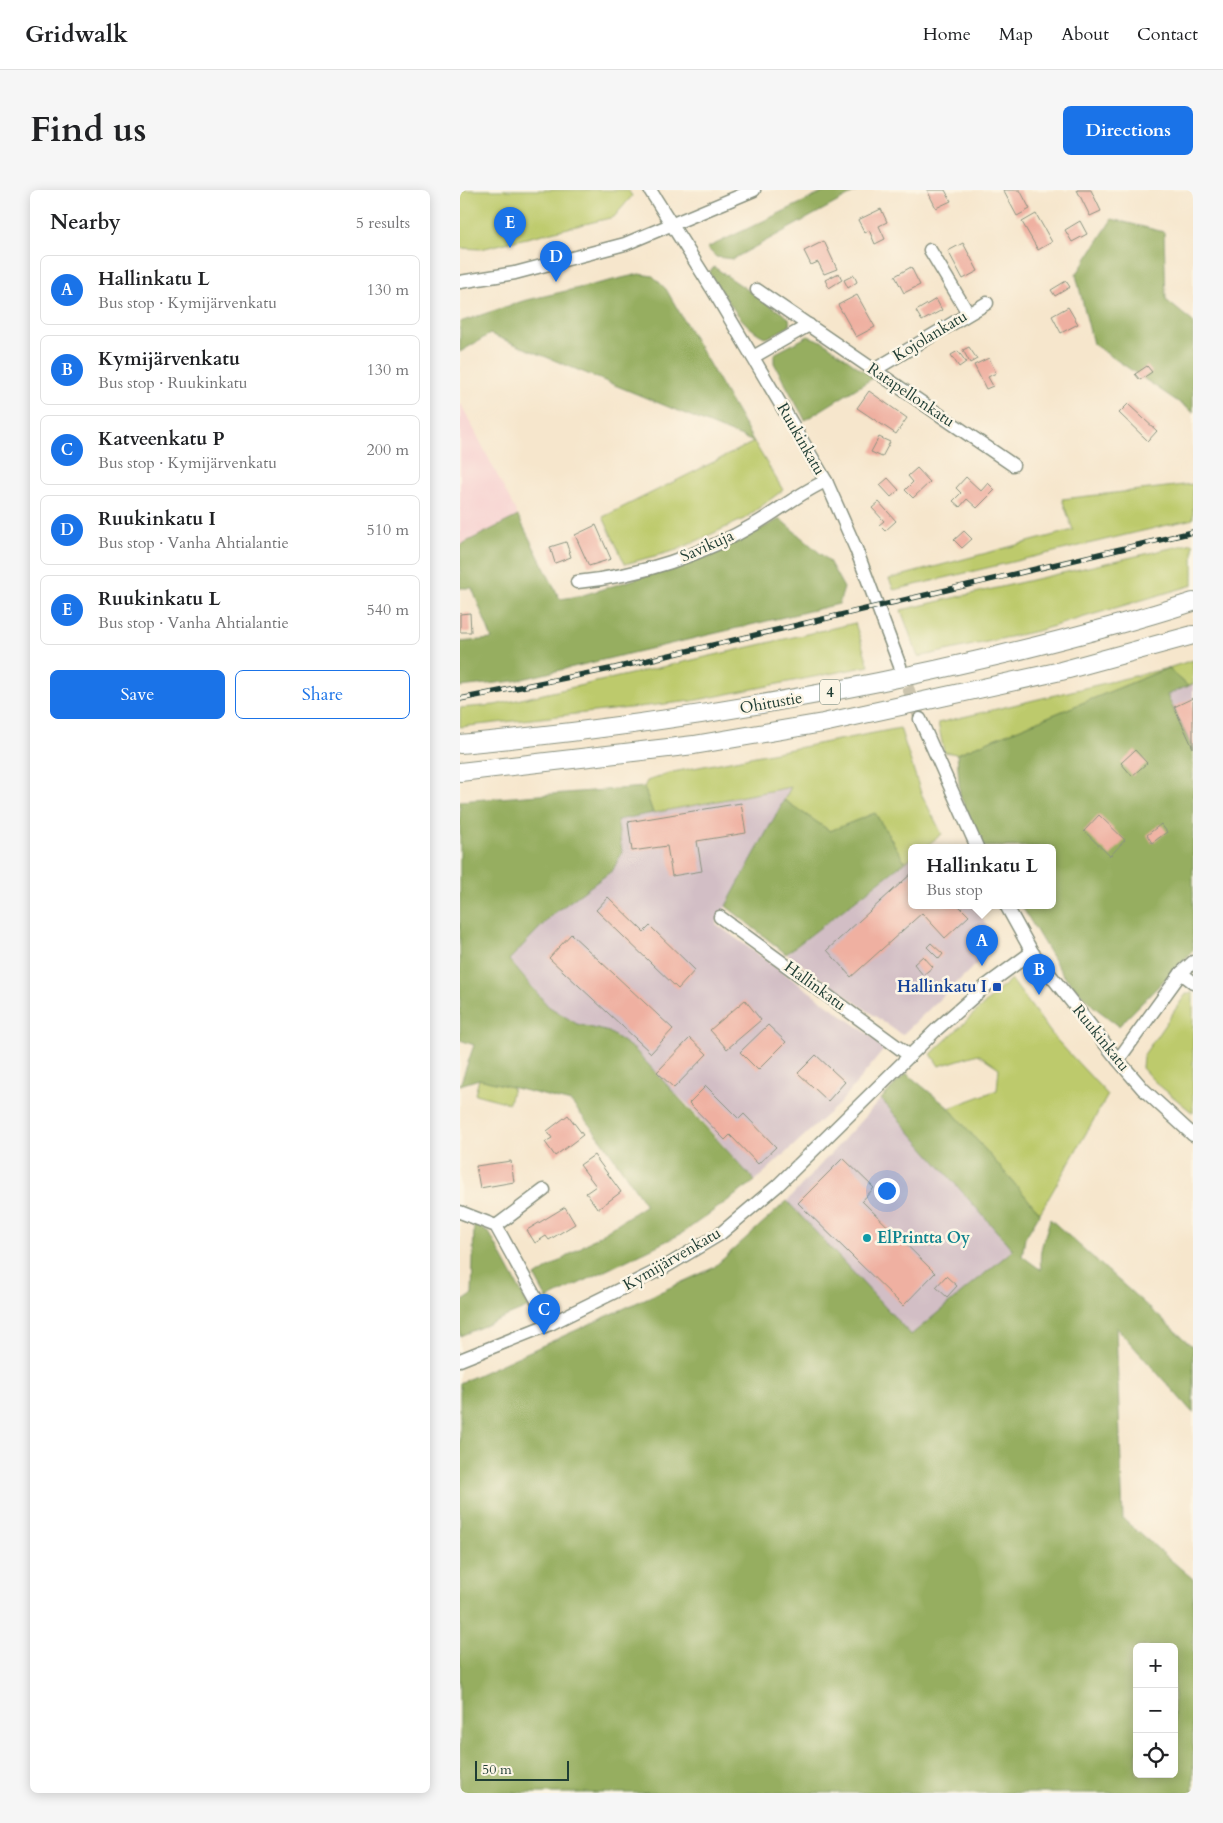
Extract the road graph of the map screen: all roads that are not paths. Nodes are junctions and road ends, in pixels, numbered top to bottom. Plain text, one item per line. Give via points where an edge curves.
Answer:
1 (650, 190) edge
2 (754, 190) edge
3 (673, 225) junction
4 (930, 250) dead end
5 (460, 282) edge
6 (757, 290) dead end
7 (987, 303) dead end
8 (968, 314) junction
9 (809, 325) junction
10 (753, 357) junction
11 (874, 370) junction
12 (1013, 465) dead end
13 (826, 482) junction
14 (577, 582) dead end
15 (1193, 602) edge
16 (1193, 635) edge
17 (900, 666) tunnel mouth
18 (920, 719) tunnel mouth
19 (460, 744) edge
20 (460, 772) edge
21 (977, 844) edge
22 (1008, 909) edge
23 (720, 917) dead end
24 (1032, 952) junction
25 (1193, 962) edge
26 (1181, 973) junction
27 (1193, 982) edge
28 (910, 1056) junction
29 (1118, 1060) junction
30 (1193, 1135) edge
31 (544, 1190) dead end
32 (460, 1212) edge
33 (496, 1226) junction
34 (550, 1324) junction
35 (460, 1360) edge

1 - 3 street, Ruukinkatu
2 - 3 street
3 - 5 street via 625,244 515,273
3 - 10 street, Ruukinkatu
4 - 8 street
6 - 9 street, Ratapellonkatu
7 - 8 street, Kojolankatu
8 - 11 street, Kojolankatu
9 - 10 street
9 - 11 street, Ratapellonkatu
10 - 13 street, Ruukinkatu
11 - 12 street, Ratapellonkatu
13 - 14 street, Savikuja via 792,499 758,523 681,558 621,576
13 - 17 street, Ruukinkatu via 856,549
15 - 19 highway, Ohitustie / 4 via 1051,642 818,695 691,717
16 - 20 highway, Ohitustie / 4 via 1061,671 823,723 694,746
18 - 21 street
22 - 24 street, Ruukinkatu
23 - 28 street, Hallinkatu
24 - 28 street, Kymijärvenkatu via 987,986
24 - 29 street, Ruukinkatu
25 - 26 street
26 - 27 street
26 - 29 street
28 - 34 street, Kymijärvenkatu via 777,1186 720,1234 665,1267
29 - 30 street, Ruukinkatu via 1143,1089
31 - 33 street
32 - 33 street
33 - 34 street
34 - 35 street, Kymijärvenkatu

